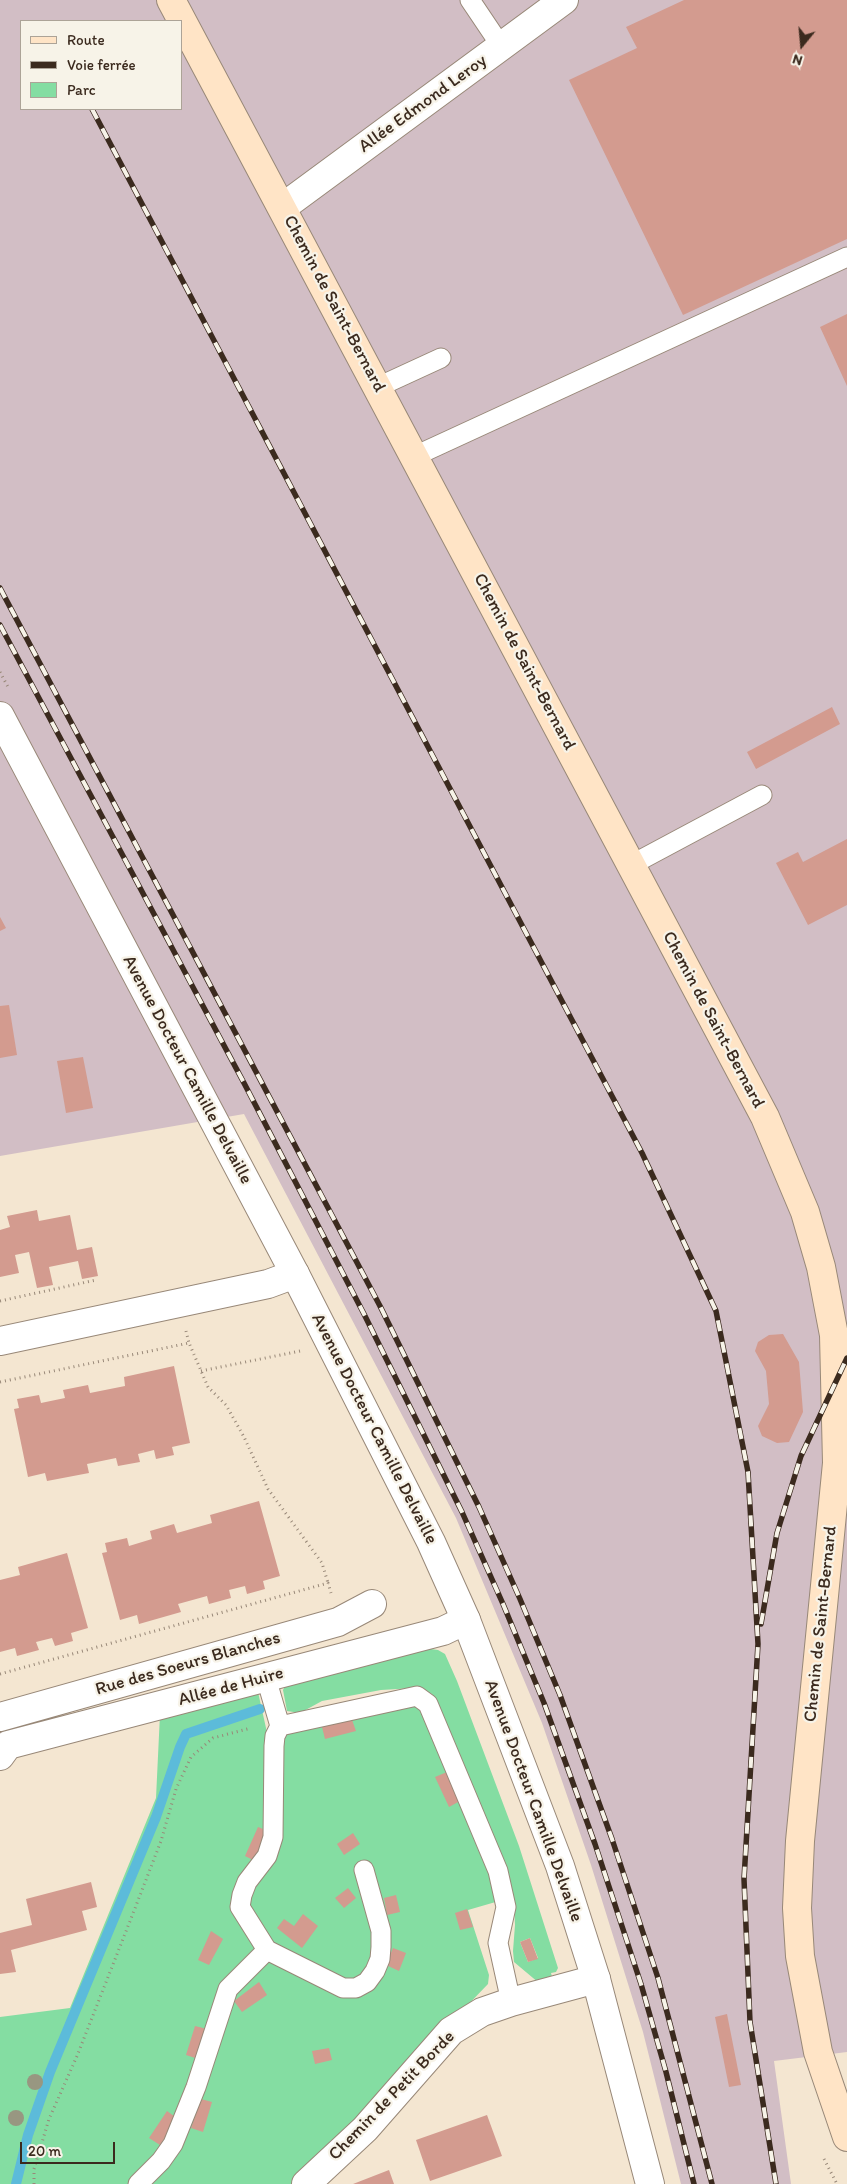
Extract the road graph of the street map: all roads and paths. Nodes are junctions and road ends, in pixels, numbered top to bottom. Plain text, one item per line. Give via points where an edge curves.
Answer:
1 (470, 0) edge
2 (564, 0) edge
3 (171, 2) edge
4 (181, 20) edge
5 (182, 22) edge
6 (501, 46) junction
7 (283, 207) junction
8 (847, 257) edge
9 (441, 358) dead end
10 (378, 388) junction
11 (415, 456) junction
12 (0, 716) edge
13 (762, 795) dead end
14 (631, 865) junction
15 (295, 1274) junction
16 (96, 1280) dead end
17 (0, 1301) edge
18 (0, 1341) edge
19 (301, 1350) dead end
20 (201, 1371) junction
21 (0, 1382) edge
22 (842, 1460) edge
23 (328, 1582) junction
24 (372, 1604) dead end
25 (466, 1620) junction
26 (338, 1622) junction
27 (0, 1674) edge
28 (266, 1678) junction
29 (0, 1717) edge
30 (279, 1722) junction
31 (0, 1756) edge
32 (364, 1870) dead end
33 (267, 1950) junction
34 (596, 1979) junction
35 (511, 2002) junction
36 (847, 2137) edge
37 (824, 2158) dead end
38 (34, 2184) edge
39 (138, 2184) edge
40 (306, 2184) edge
41 (650, 2184) edge
42 (838, 2184) edge

1 - 6 lane
2 - 6 street, Allée Edmond Leroy
3 - 4 main road, Chemin de Saint-Bernard
5 - 7 main road, Chemin de Saint-Bernard
6 - 7 street, Allée Edmond Leroy
7 - 10 main road, Chemin de Saint-Bernard
8 - 11 lane
9 - 10 lane
10 - 11 main road, Chemin de Saint-Bernard
11 - 14 main road, Chemin de Saint-Bernard
12 - 15 street, Avenue Docteur Camille Delvaille
13 - 14 lane
14 - 22 main road, Chemin de Saint-Bernard via 765,1117 805,1212 821,1267 834,1336
15 - 18 street via 268,1284
15 - 25 street, Avenue Docteur Camille Delvaille via 431,1542
16 - 17 path
19 - 20 path
20 - 21 path via 189,1343
20 - 23 path via 208,1387 226,1405 268,1489 322,1563
22 - 36 main road, Chemin de Saint-Bernard via 800,1841 797,1908 800,1956 818,2052
23 - 26 path
23 - 27 path
24 - 26 street, Rue des Soeurs Blanches
25 - 28 street, Allée de Huire via 443,1631
25 - 34 street, Avenue Docteur Camille Delvaille via 560,1866
26 - 29 street, Rue des Soeurs Blanches
28 - 30 lane
28 - 31 street, Allée de Huire via 8,1744
30 - 33 lane via 274,1746 273,1837 267,1856 247,1882 240,1907
30 - 35 lane via 417,1696 428,1704 498,1870 506,1907 498,1943
30 - 38 path via 213,1738 192,1757 176,1789 161,1841 49,2119 34,2169
32 - 33 lane via 381,1931 380,1959 367,1982 356,1988 343,1988
33 - 39 lane via 228,1990 173,2144
34 - 35 street, Chemin de Petit Borde
34 - 41 street, Avenue Docteur Camille Delvaille
35 - 40 street, Chemin de Petit Borde via 482,2012 451,2032 365,2129
37 - 42 path

